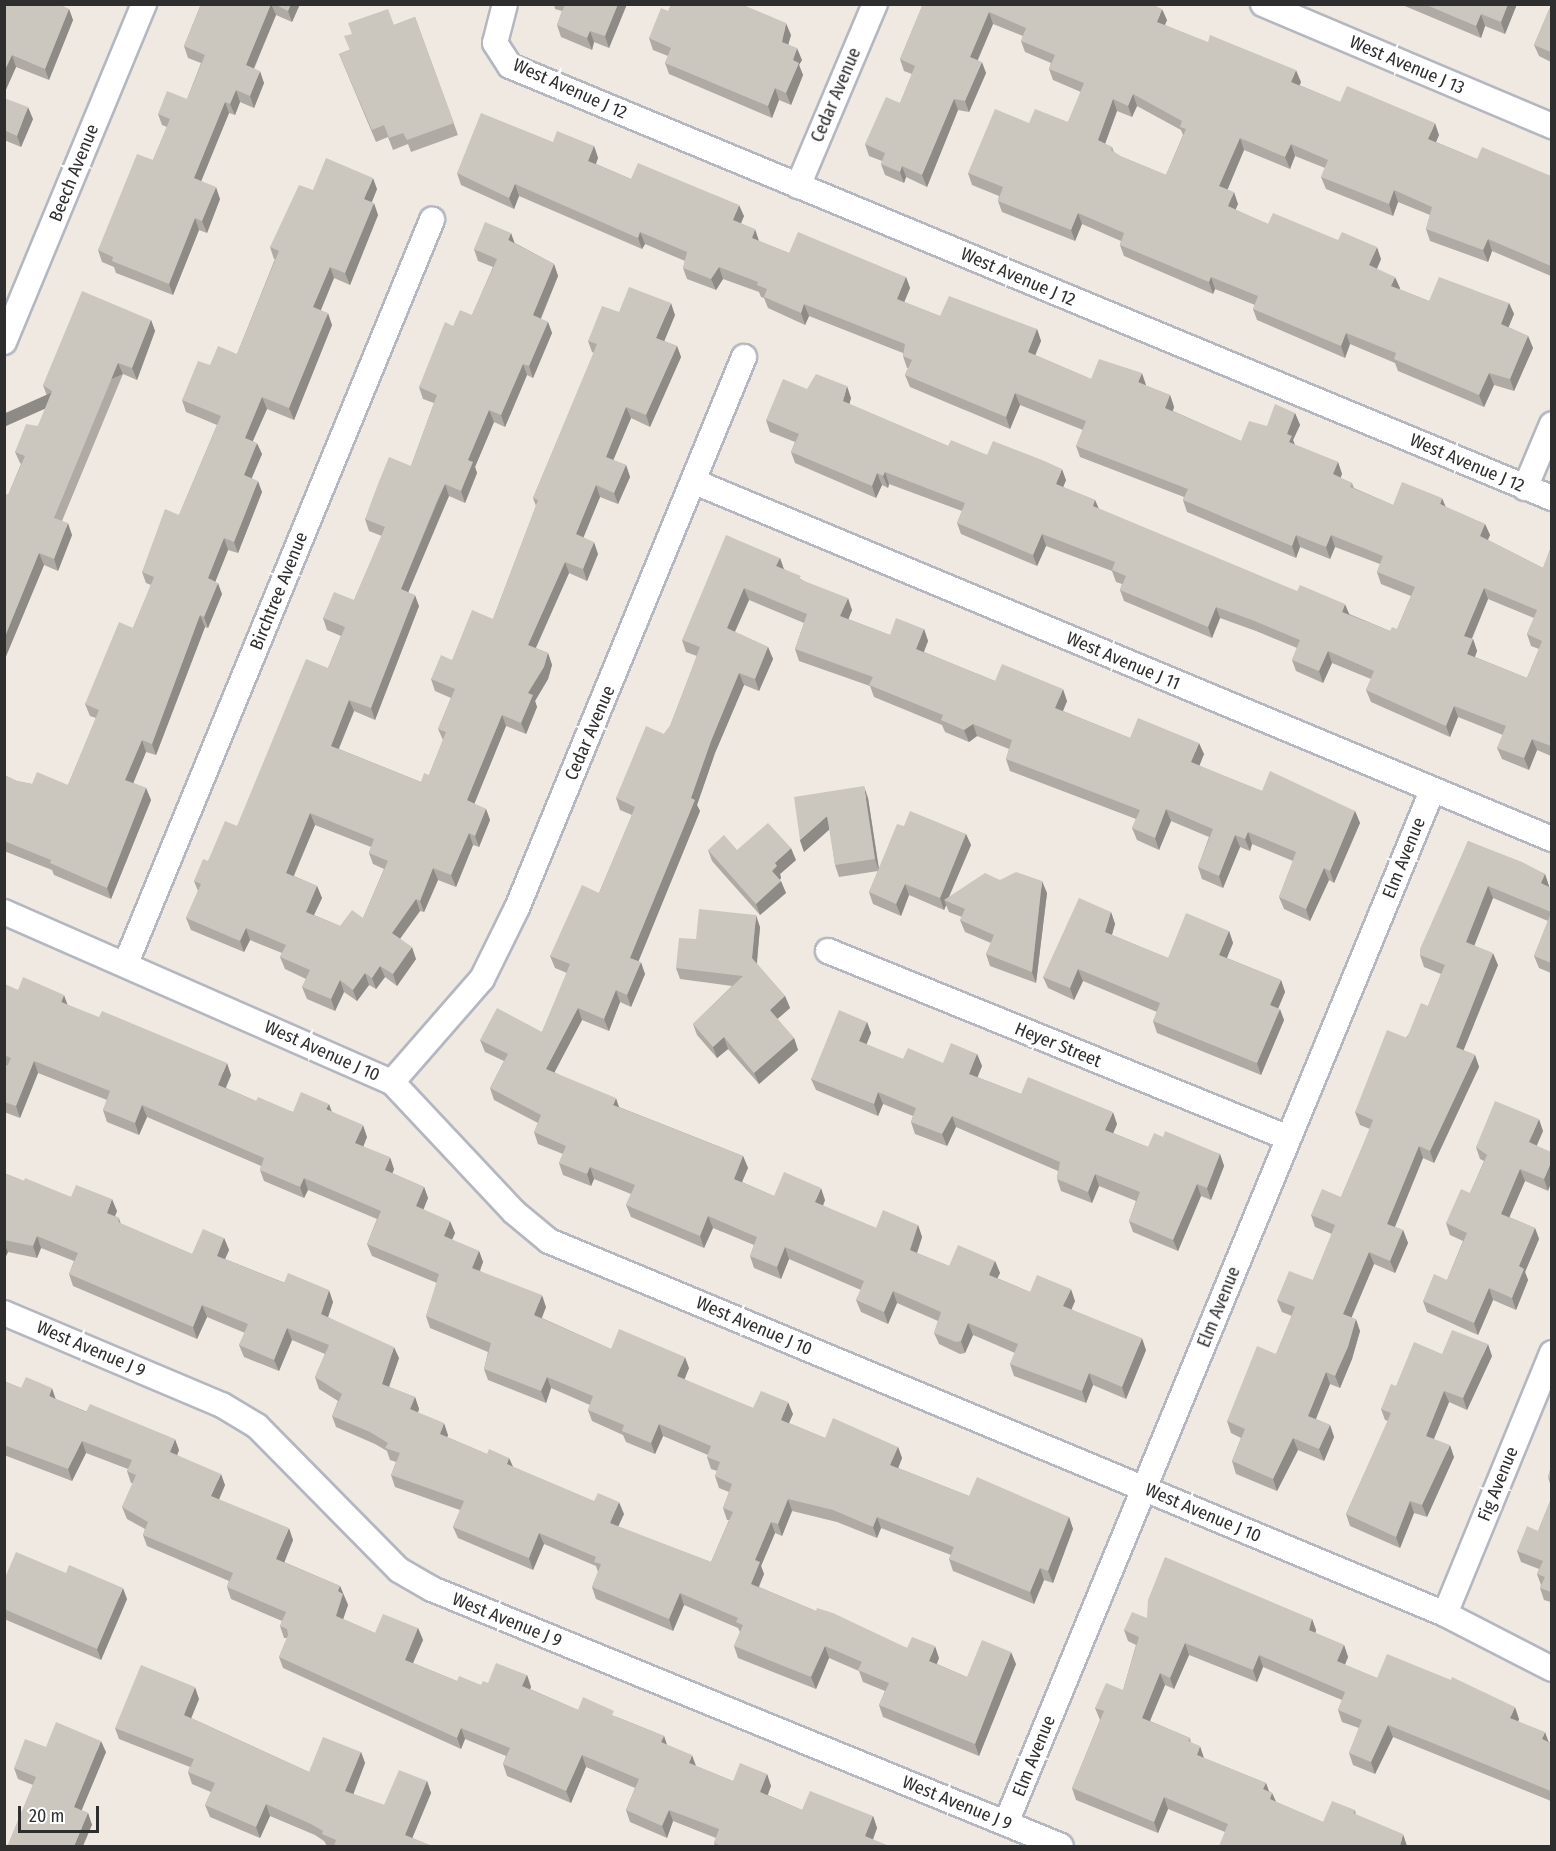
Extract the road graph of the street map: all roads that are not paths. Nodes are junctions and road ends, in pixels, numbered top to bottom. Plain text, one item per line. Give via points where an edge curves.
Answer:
1 (144, 4) edge
2 (505, 4) edge
3 (875, 4) edge
4 (1263, 4) edge
5 (1551, 126) edge
6 (798, 186) junction
7 (432, 220) dead end
8 (4, 342) edge
9 (744, 357) dead end
10 (1551, 424) edge
11 (694, 482) junction
12 (1526, 488) junction
13 (1551, 498) edge
14 (1432, 790) junction
15 (1551, 839) edge
16 (4, 912) edge
17 (828, 951) dead end
18 (126, 963) junction
19 (392, 1082) junction
20 (1289, 1138) junction
21 (4, 1313) edge
22 (1551, 1353) edge
23 (1144, 1488) junction
24 (1445, 1614) junction
25 (1551, 1670) edge
26 (1006, 1823) junction
27 (1061, 1846) edge

1 - 8 street, Beech Avenue
2 - 6 street, West Avenue J 12 via 495,43 510,66
3 - 6 street, Cedar Avenue
4 - 5 street, West Avenue J 13
6 - 12 street, West Avenue J 12
7 - 18 street, Birchtree Avenue
9 - 11 street, Cedar Avenue
10 - 12 street
11 - 14 street, West Avenue J 11
11 - 19 street, Cedar Avenue via 517,908 482,979
12 - 13 street, West Avenue J 12
14 - 15 street, West Avenue J 11
14 - 20 street, Elm Avenue
16 - 18 street, West Avenue J 10
17 - 20 street, Heyer Street
18 - 19 street, West Avenue J 10
19 - 23 street, West Avenue J 10 via 514,1212 549,1241
20 - 23 street, Elm Avenue
21 - 26 street, West Avenue J 9 via 222,1405 257,1426 399,1569 432,1589
22 - 24 street, Fig Avenue
23 - 24 street, West Avenue J 10
23 - 26 street, Elm Avenue
24 - 25 street, West Avenue J 10
26 - 27 street, West Avenue J 9

